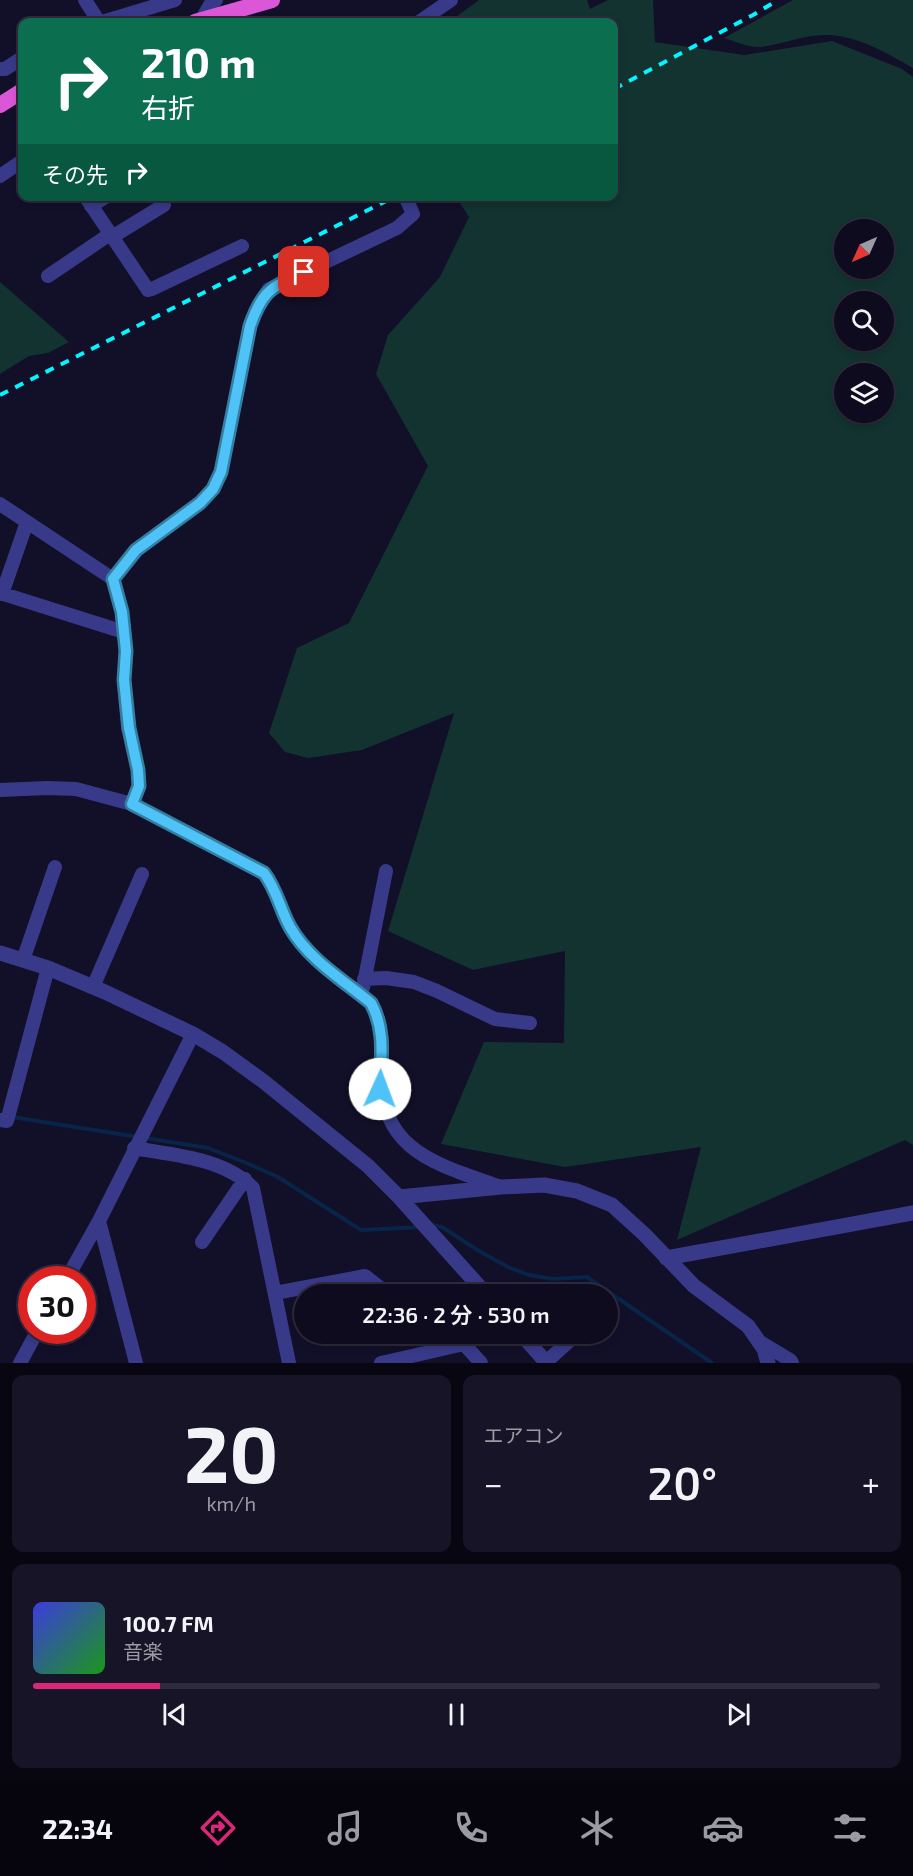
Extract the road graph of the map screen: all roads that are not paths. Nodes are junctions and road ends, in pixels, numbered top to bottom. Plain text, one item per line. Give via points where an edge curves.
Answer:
1 (85, 0) edge
2 (175, 0) edge
3 (272, 0) edge
4 (450, 0) edge
5 (211, 2) edge
6 (98, 18) edge
7 (114, 18) edge
8 (201, 18) edge
9 (212, 18) edge
10 (425, 18) edge
11 (18, 61) edge
12 (0, 69) edge
13 (18, 94) edge
14 (0, 105) edge
15 (18, 164) edge
16 (0, 176) edge
17 (88, 201) edge
18 (407, 201) edge
19 (164, 205) dead end
20 (111, 236) junction
21 (242, 246) dead end
22 (48, 276) dead end
23 (0, 504) edge
24 (27, 522) junction
25 (113, 579) junction
26 (1, 593) edge
27 (124, 632) junction
28 (0, 790) edge
29 (132, 804) junction
30 (55, 867) dead end
31 (386, 871) dead end
32 (142, 874) dead end
33 (0, 953) edge
34 (23, 960) junction
35 (48, 968) junction
36 (364, 979) junction
37 (93, 987) junction
38 (362, 996) junction
39 (530, 1023) dead end
40 (193, 1034) junction
41 (0, 1120) edge
42 (134, 1148) junction
43 (245, 1179) junction
44 (501, 1187) junction
45 (399, 1197) junction
46 (913, 1213) edge
47 (99, 1221) junction
48 (202, 1242) dead end
49 (666, 1258) junction
50 (74, 1266) edge
51 (322, 1284) edge
52 (375, 1284) edge
53 (477, 1284) edge
54 (294, 1289) edge
55 (275, 1293) junction
56 (760, 1342) junction
57 (30, 1344) edge
58 (464, 1344) joint
59 (530, 1344) edge
60 (567, 1344) edge
61 (20, 1363) edge
62 (136, 1363) edge
63 (289, 1363) edge
64 (381, 1363) edge
65 (481, 1363) edge
66 (547, 1363) edge
67 (768, 1363) edge
68 (792, 1363) edge

1 - 6 street
2 - 7 street
3 - 9 highway
4 - 10 street
5 - 8 street
11 - 12 street
13 - 14 highway
15 - 16 street
17 - 20 street
18 - 25 street via 413,214 402,224 269,289 250,326 221,472 213,489 136,550
19 - 20 street
20 - 21 street via 148,290
20 - 22 street
23 - 24 street
24 - 25 street
24 - 26 street
25 - 27 street
26 - 27 street
27 - 29 street via 124,680 139,786
28 - 29 street via 76,789
29 - 38 street via 264,873 298,939
30 - 34 street
31 - 36 street
32 - 37 street
33 - 34 street
34 - 35 street
35 - 37 street
35 - 41 street via 7,1121
36 - 38 street
36 - 39 street via 414,982 495,1019
37 - 40 street
38 - 44 street via 371,1003 381,1025 380,1089 396,1132 425,1157
40 - 42 street
40 - 45 street via 263,1081 368,1166
42 - 43 street via 208,1162
42 - 47 street
43 - 48 street
43 - 55 street via 253,1188
44 - 45 street
44 - 49 street via 544,1185 612,1205
45 - 53 street
46 - 49 street
47 - 50 street
47 - 62 street
49 - 56 street via 694,1286 748,1326
51 - 52 street via 364,1276
54 - 55 street
55 - 63 street
56 - 67 street
56 - 68 street
57 - 61 street
58 - 64 street
58 - 65 street
59 - 66 street
60 - 66 street

